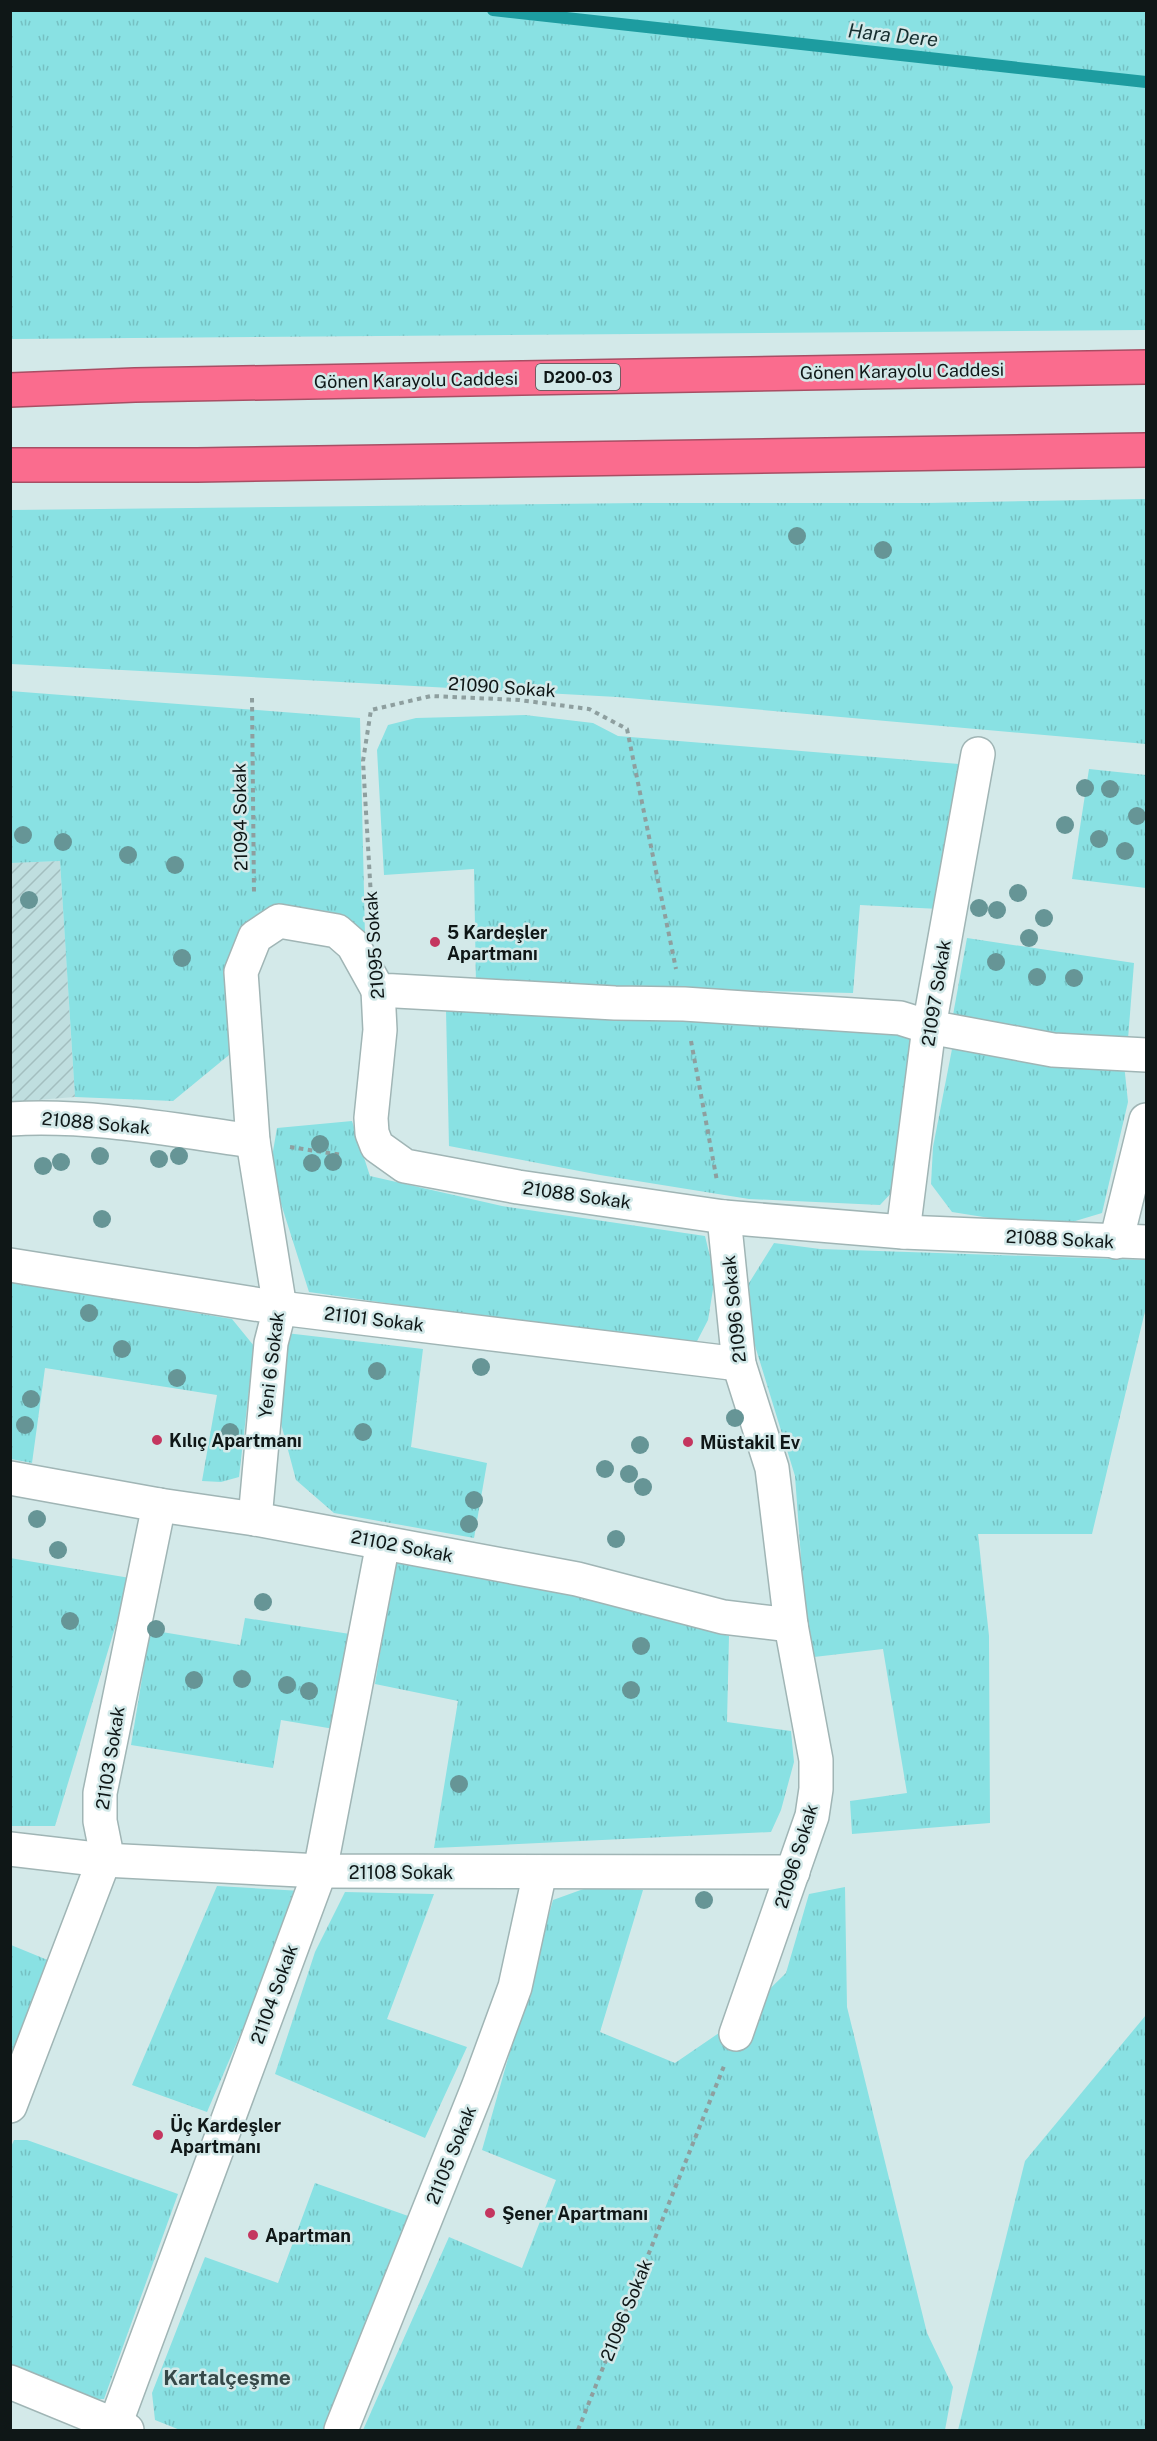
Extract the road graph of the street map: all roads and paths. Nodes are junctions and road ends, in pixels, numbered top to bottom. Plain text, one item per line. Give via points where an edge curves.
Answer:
1 (1146, 367) edge
2 (10, 390) edge
3 (1146, 450) edge
4 (10, 465) edge
5 (252, 698) dead end
6 (371, 710) joint
7 (627, 729) dead end
8 (978, 754) dead end
9 (372, 918) dead end
10 (255, 937) junction
11 (378, 990) junction
12 (929, 1027) junction
13 (1146, 1055) edge
14 (10, 1119) edge
15 (1146, 1120) edge
16 (253, 1141) junction
17 (347, 1156) dead end
18 (405, 1166) joint
19 (724, 1217) junction
20 (903, 1232) junction
21 (1131, 1242) edge
22 (10, 1265) edge
23 (280, 1308) junction
24 (739, 1364) junction
25 (10, 1478) edge
26 (159, 1505) junction
27 (255, 1519) junction
28 (383, 1543) junction
29 (791, 1625) junction
30 (10, 1849) edge
31 (104, 1860) junction
32 (320, 1871) junction
33 (540, 1872) junction
34 (793, 1872) junction
35 (736, 2034) joint
36 (10, 2106) edge
37 (10, 2382) edge
38 (118, 2429) edge
39 (341, 2430) edge
40 (578, 2430) edge

1 - 2 highway, Gönen Karayolu Caddesi / D200-03
3 - 4 highway
5 - 10 path, 21094 Sokak
6 - 7 path, 21090 Sokak via 430,696 519,700 589,709
6 - 9 path, 21095 Sokak via 363,761
8 - 12 street, 21097 Sokak
10 - 11 street via 279,921 337,931 353,945
10 - 16 street, Yeni 6 Sokak via 241,972
11 - 12 street via 866,1015 900,1018
11 - 18 street, 21095 Sokak via 380,1030 372,1133 377,1146
12 - 13 street via 1053,1050
12 - 20 street, 21097 Sokak
14 - 16 street, 21088 Sokak via 104,1122
15 - 21 street
16 - 17 path
16 - 23 street, Yeni 6 Sokak
18 - 19 street, 21088 Sokak
19 - 20 street, 21088 Sokak
19 - 24 street, 21096 Sokak
20 - 21 street, 21088 Sokak
22 - 23 street, 21101 Sokak
23 - 24 street, 21101 Sokak
23 - 27 street, Yeni 6 Sokak via 271,1343
24 - 29 street, 21096 Sokak via 772,1468
25 - 26 street, 21102 Sokak
26 - 27 street, 21102 Sokak
26 - 31 street, 21103 Sokak via 100,1793
27 - 28 street, 21102 Sokak
28 - 29 street, 21102 Sokak via 577,1579 723,1617
28 - 32 street, 21104 Sokak
29 - 34 street, 21096 Sokak via 816,1770 812,1816
30 - 31 street, 21108 Sokak
31 - 32 street, 21108 Sokak
31 - 36 street, 21103 Sokak
32 - 33 street, 21108 Sokak
32 - 38 street, 21104 Sokak
33 - 34 street, 21108 Sokak
33 - 39 street, 21105 Sokak via 515,1987
34 - 35 street, 21096 Sokak
35 - 40 path, 21096 Sokak
37 - 38 street

